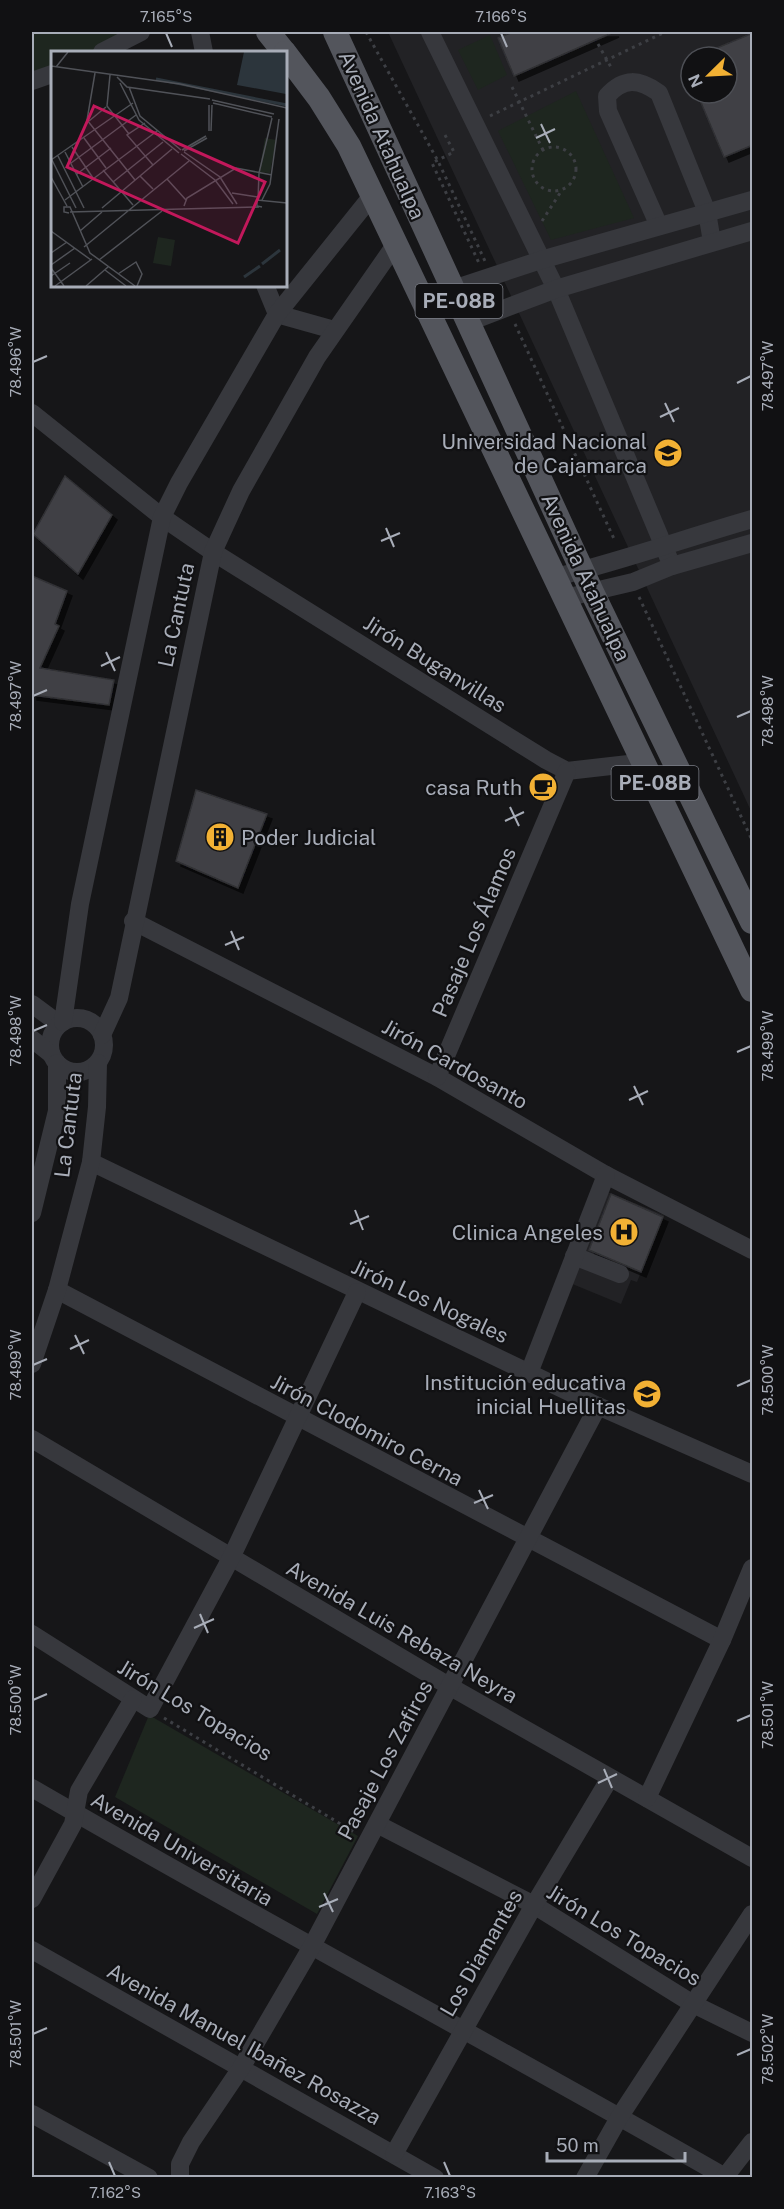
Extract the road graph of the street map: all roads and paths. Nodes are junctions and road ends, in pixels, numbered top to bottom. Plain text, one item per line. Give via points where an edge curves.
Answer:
1 (141, 32) edge
2 (200, 32) edge
3 (268, 32) edge
4 (335, 32) edge
5 (366, 32) edge
6 (430, 32) edge
7 (665, 32) edge
8 (598, 44) dead end
9 (104, 51) edge
10 (204, 51) edge
11 (283, 51) edge
12 (286, 54) edge
13 (606, 59) junction
14 (51, 74) edge
15 (32, 81) edge
16 (620, 83) junction
17 (512, 87) dead end
18 (519, 102) junction
19 (475, 124) junction
20 (445, 135) dead end
21 (543, 150) junction
22 (438, 161) junction
23 (562, 190) junction
24 (371, 197) junction
25 (753, 200) edge
26 (707, 212) junction
27 (659, 226) junction
28 (753, 231) edge
29 (532, 238) junction
30 (712, 242) junction
31 (395, 245) junction
32 (541, 260) junction
33 (489, 278) junction
34 (265, 286) edge
35 (453, 289) junction
36 (556, 289) junction
37 (506, 306) junction
38 (277, 314) junction
39 (469, 322) junction
40 (334, 330) junction
41 (32, 413) edge
42 (162, 517) junction
43 (753, 519) edge
44 (753, 543) edge
45 (662, 545) junction
46 (213, 552) junction
47 (623, 560) junction
48 (672, 566) junction
49 (582, 571) junction
50 (633, 582) junction
51 (560, 588) junction
52 (592, 592) junction
53 (646, 762) junction
54 (567, 771) junction
55 (753, 840) edge
56 (134, 921) junction
57 (753, 922) edge
58 (753, 990) edge
59 (32, 1004) edge
60 (61, 1023) junction
61 (102, 1035) junction
62 (32, 1039) edge
63 (54, 1058) junction
64 (98, 1063) junction
65 (437, 1077) junction
66 (91, 1162) junction
67 (606, 1174) junction
68 (32, 1213) edge
69 (753, 1250) edge
70 (574, 1256) junction
71 (620, 1274) dead end
72 (57, 1290) junction
73 (357, 1292) junction
74 (32, 1364) edge
75 (529, 1373) junction
76 (598, 1406) junction
77 (296, 1418) junction
78 (32, 1439) edge
79 (753, 1474) edge
80 (526, 1539) junction
81 (231, 1558) junction
82 (753, 1568) edge
83 (32, 1634) edge
84 (722, 1640) junction
85 (449, 1686) junction
86 (133, 1699) junction
87 (150, 1709) junction
88 (610, 1778) junction
89 (32, 1788) edge
90 (647, 1798) junction
91 (75, 1814) junction
92 (372, 1832) junction
93 (753, 1858) edge
94 (32, 1899) edge
95 (534, 1905) junction
96 (753, 1914) edge
97 (311, 1948) junction
98 (32, 1950) edge
99 (693, 2004) junction
100 (463, 2029) junction
101 (753, 2033) edge
102 (241, 2068) junction
103 (32, 2114) edge
104 (620, 2116) junction
105 (753, 2142) edge
106 (394, 2154) junction
107 (724, 2177) edge
108 (149, 2178) edge
109 (180, 2178) edge
110 (435, 2178) edge
111 (585, 2178) edge

1 - 9 street
2 - 10 street
3 - 11 main road, PE-08B
4 - 35 main road, Avenida Atahualpa / PE-08B
5 - 22 path
6 - 19 street
7 - 13 path
8 - 13 path
12 - 24 main road, PE-08B via 349,146
13 - 16 path
13 - 18 path
14 - 15 street
16 - 26 street via 629,80 646,84 658,93
16 - 27 street via 607,96 608,111
17 - 18 path
18 - 19 path
18 - 21 path
19 - 29 street
20 - 22 path via 454,152
21 - 23 path via 533,166 536,181 547,190
21 - 23 path via 561,149 573,158 573,180
22 - 33 path
23 - 29 path
24 - 31 main road, Avenida Atahualpa / PE-08B
24 - 38 street, La Cantuta
25 - 26 street
26 - 27 street
26 - 30 street
27 - 32 street
28 - 30 street
29 - 32 street
30 - 36 street
31 - 40 street, La Cantuta
31 - 51 main road, Avenida Atahualpa / PE-08B
32 - 33 street
32 - 36 street
33 - 35 street
34 - 38 street
35 - 39 main road, Avenida Atahualpa / PE-08B
36 - 37 street
36 - 45 street
37 - 39 street
37 - 47 path
38 - 40 street
38 - 42 street, La Cantuta
39 - 49 main road, Avenida Atahualpa / PE-08B
40 - 46 street, La Cantuta via 241,491
41 - 42 street, Jirón Buganvillas
42 - 46 street, Jirón Buganvillas
42 - 60 street, La Cantuta via 80,904
43 - 45 street
44 - 48 street
45 - 47 street
45 - 48 street
46 - 54 street, Jirón Buganvillas
46 - 56 street, La Cantuta
47 - 49 street
48 - 50 street
49 - 51 street
49 - 52 main road, Avenida Atahualpa / PE-08B
50 - 52 street
50 - 55 path
51 - 52 street
51 - 53 main road, Avenida Atahualpa / PE-08B
52 - 57 main road, Avenida Atahualpa / PE-08B
53 - 54 street
53 - 58 main road, Avenida Atahualpa / PE-08B
54 - 65 street, Pasaje Los Álamos
56 - 61 street, La Cantuta via 119,998
56 - 65 street, Jirón Cardosanto
59 - 60 street
60 - 61 street via 71,1018 90,1021
60 - 63 street, La Cantuta via 52,1035
61 - 64 street, La Cantuta
62 - 63 street
63 - 64 street, La Cantuta via 64,1069 82,1072
63 - 68 street, La Cantuta via 57,1111
64 - 66 street, La Cantuta
65 - 67 street, Jirón Cardosanto
66 - 72 street, La Cantuta
66 - 73 street, Jirón Los Nogales
67 - 69 street, Jirón Cardosanto
67 - 70 street
70 - 71 street
70 - 75 street
72 - 74 street, La Cantuta
72 - 77 street, Jirón Clodomiro Cerna
73 - 75 street, Jirón Los Nogales
73 - 77 street
75 - 76 street, Jirón Los Nogales
76 - 79 street, Jirón Los Nogales
76 - 80 street, Pasaje Los Zafiros
77 - 80 street, Jirón Clodomiro Cerna
77 - 81 street
78 - 81 street, Avenida Luis Rebaza Neyra
80 - 84 street, Jirón Clodomiro Cerna
80 - 85 street, Pasaje Los Zafiros
81 - 85 street, Avenida Luis Rebaza Neyra
81 - 87 street
82 - 84 street
83 - 86 street, Jirón Los Topacios
84 - 90 street
85 - 88 street, Avenida Luis Rebaza Neyra
85 - 92 street, Pasaje Los Zafiros
86 - 87 street, Jirón Los Topacios
86 - 91 street via 79,1791
87 - 92 path, Jirón Los Topacios
88 - 90 street, Avenida Luis Rebaza Neyra
88 - 95 street, Los Diamantes
89 - 91 street, Avenida Universitaria
90 - 93 street, Avenida Luis Rebaza Neyra
91 - 94 street
91 - 97 street, Avenida Universitaria
92 - 95 street, Jirón Los Topacios
92 - 97 street, Pasaje Los Zafiros
95 - 99 street, Jirón Los Topacios
95 - 100 street, Los Diamantes
96 - 99 street
97 - 100 street, Avenida Universitaria
97 - 102 street, Pasaje Los Zafiros
98 - 102 street, Avenida Manuel Ibañez Rosazza
99 - 101 street, Jirón Los Topacios
99 - 104 street
100 - 104 street, Avenida Universitaria
100 - 106 street, Los Diamantes
102 - 106 street, Avenida Manuel Ibañez Rosazza
102 - 109 street, Pasaje Los Zafiros via 191,2142 180,2164
103 - 108 street
104 - 107 street, Avenida Universitaria
104 - 111 street
105 - 107 street
106 - 110 street, Avenida Manuel Ibañez Rosazza

